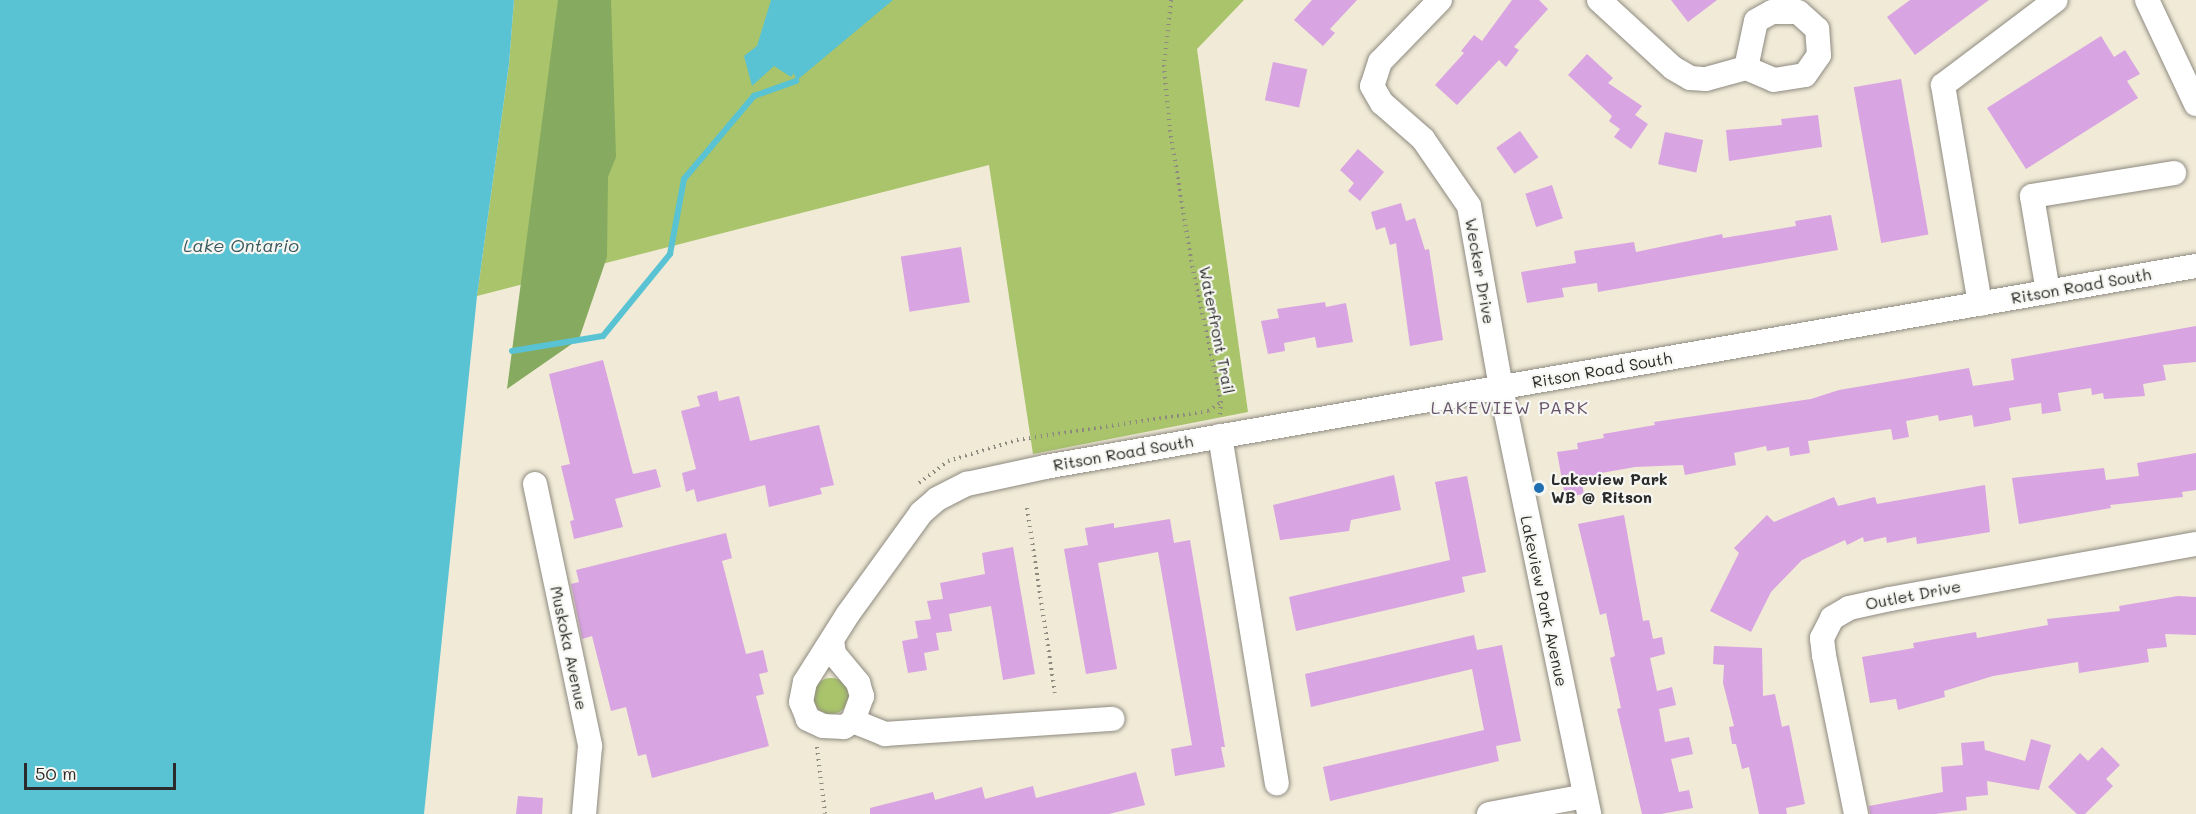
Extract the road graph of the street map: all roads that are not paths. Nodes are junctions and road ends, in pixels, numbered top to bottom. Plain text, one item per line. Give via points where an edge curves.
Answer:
1 (1440, 0) edge
2 (1599, 0) edge
3 (2056, 0) edge
4 (2147, 0) edge
5 (1746, 68) dead end
6 (2196, 104) edge
7 (2174, 173) dead end
8 (2196, 266) edge
9 (2048, 292) junction
10 (1980, 304) junction
11 (1501, 388) junction
12 (1220, 436) junction
13 (535, 484) dead end
14 (2196, 544) edge
15 (832, 640) junction
16 (1113, 719) dead end
17 (853, 721) junction
18 (1277, 783) dead end
19 (1587, 805) edge
20 (584, 814) edge
21 (1489, 814) edge
22 (1856, 814) edge

1 - 11 street, Wecker Drive via 1380,62 1371,86 1382,103 1424,139 1469,207
2 - 5 street via 1672,68 1690,78 1706,79
3 - 10 street via 1943,85
4 - 6 street
7 - 9 street via 2032,196
8 - 9 street, Ritson Road South
9 - 10 street, Ritson Road South
10 - 11 street, Ritson Road South
11 - 12 street, Ritson Road South
11 - 19 street, Lakeview Park Avenue
12 - 15 street, Ritson Road South via 1045,467 952,491 921,513
12 - 18 street
13 - 20 street, Muskoka Avenue via 590,746
14 - 22 street, Outlet Drive via 1879,601 1849,608 1832,618 1822,638 1824,655
15 - 17 street via 834,654 860,690 860,709
15 - 17 street, Ritson Road South via 802,692 803,712 823,726 844,727
16 - 17 street via 885,734
19 - 21 street

